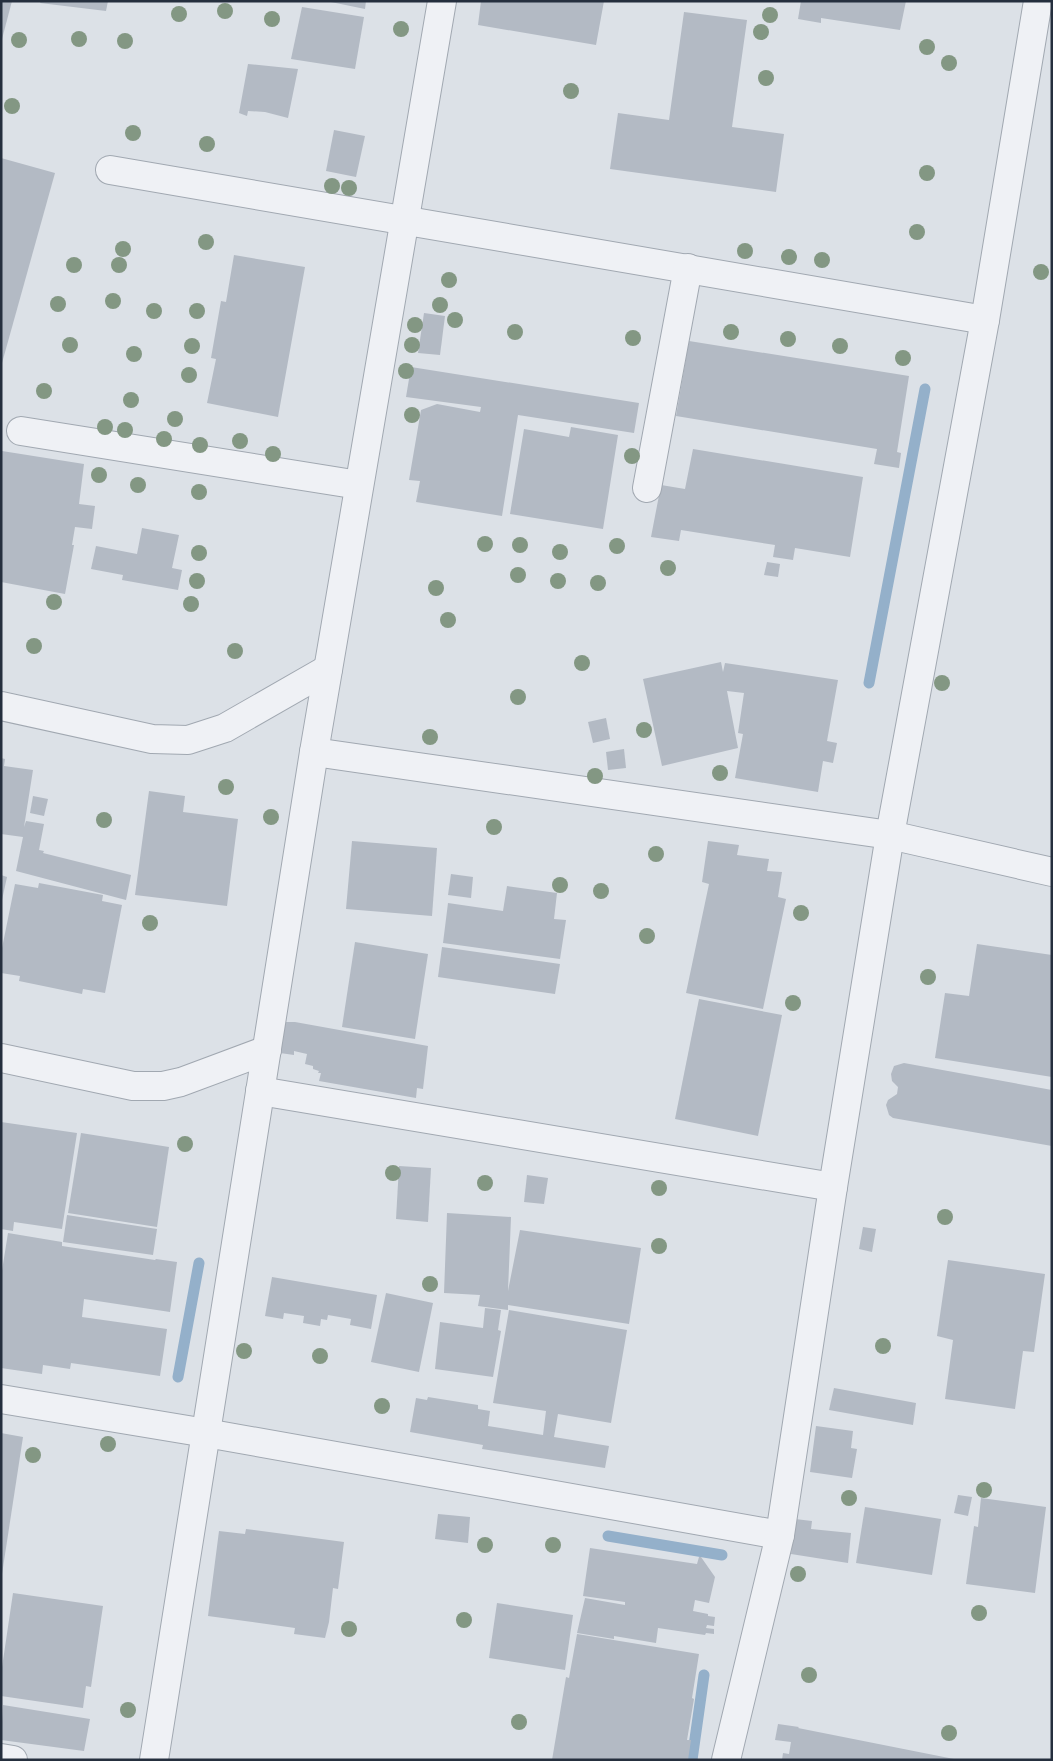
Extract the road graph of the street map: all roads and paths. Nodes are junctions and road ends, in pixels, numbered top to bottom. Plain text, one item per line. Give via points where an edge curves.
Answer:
1 (442, 1) edge
2 (1038, 1) edge
3 (110, 170) dead end
4 (404, 220) junction
5 (688, 268) junction
6 (985, 320) junction
7 (21, 431) dead end
8 (359, 485) junction
9 (646, 488) dead end
10 (328, 669) junction
11 (1, 706) edge
12 (314, 752) junction
13 (890, 835) junction
14 (1052, 872) edge
15 (267, 1050) junction
16 (1, 1058) edge
17 (260, 1091) junction
18 (833, 1187) junction
19 (1, 1398) edge
20 (206, 1433) junction
21 (780, 1535) junction
22 (1, 1758) edge
23 (13, 1760) edge
24 (154, 1760) edge
25 (726, 1760) edge

1 - 4 street
2 - 6 street
3 - 4 street
4 - 5 street
4 - 8 street
5 - 6 street
5 - 9 street
6 - 13 street
7 - 8 street
8 - 10 street
10 - 11 street via 224,728 188,740 152,739
10 - 12 street
12 - 13 street
12 - 15 street
13 - 14 street
13 - 18 street
15 - 16 street via 163,1086 133,1086
15 - 17 street
17 - 18 street
17 - 20 street
18 - 21 street
19 - 20 street
20 - 21 street
20 - 24 street
21 - 25 street
22 - 23 street

